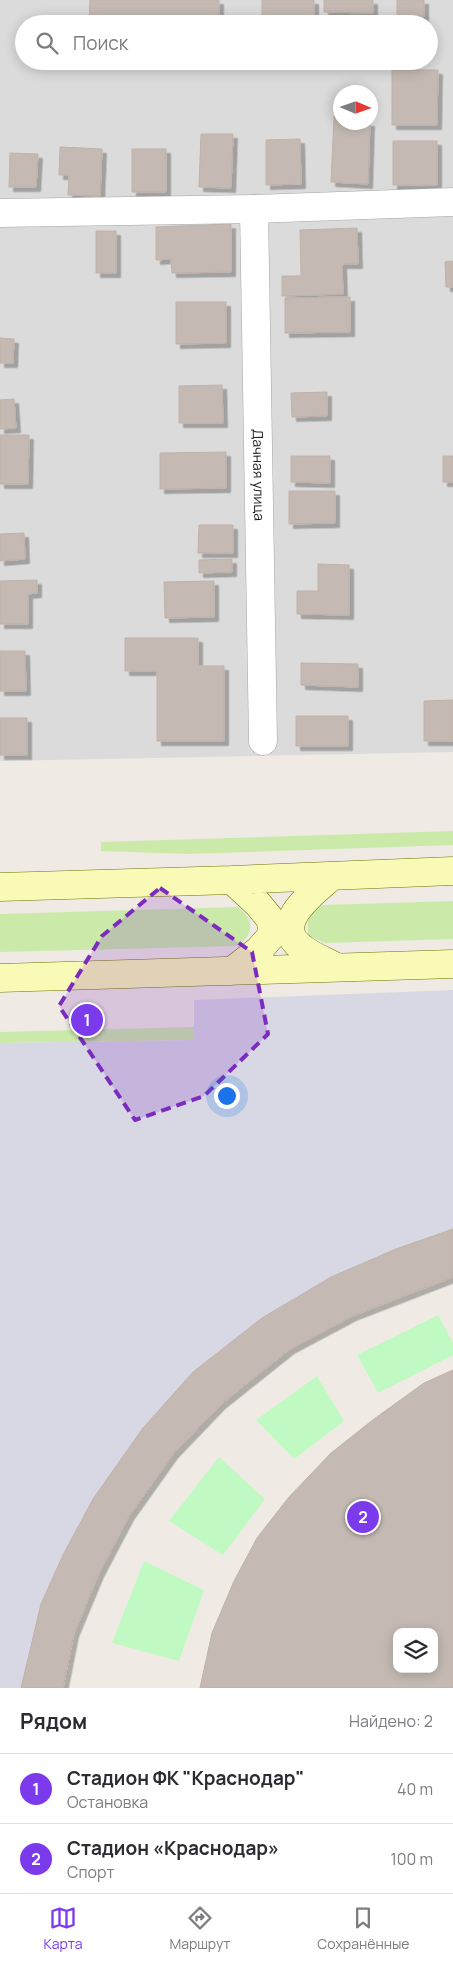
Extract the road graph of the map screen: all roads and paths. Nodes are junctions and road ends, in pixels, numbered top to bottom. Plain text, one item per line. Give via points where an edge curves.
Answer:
1 (453, 202) edge
2 (254, 209) junction
3 (0, 213) edge
4 (263, 741) dead end
5 (453, 871) edge
6 (332, 876) junction
7 (232, 880) junction
8 (0, 887) edge
9 (453, 964) edge
10 (336, 967) junction
11 (232, 971) junction
12 (0, 978) edge

1 - 2 street
2 - 3 street
2 - 4 street, Дачная улица
5 - 6 main road
6 - 7 main road
6 - 10 main road via 302,903 290,920 291,934 301,948
7 - 8 main road
7 - 11 main road via 271,920 272,935 260,950
9 - 10 main road
10 - 11 main road
11 - 12 main road

